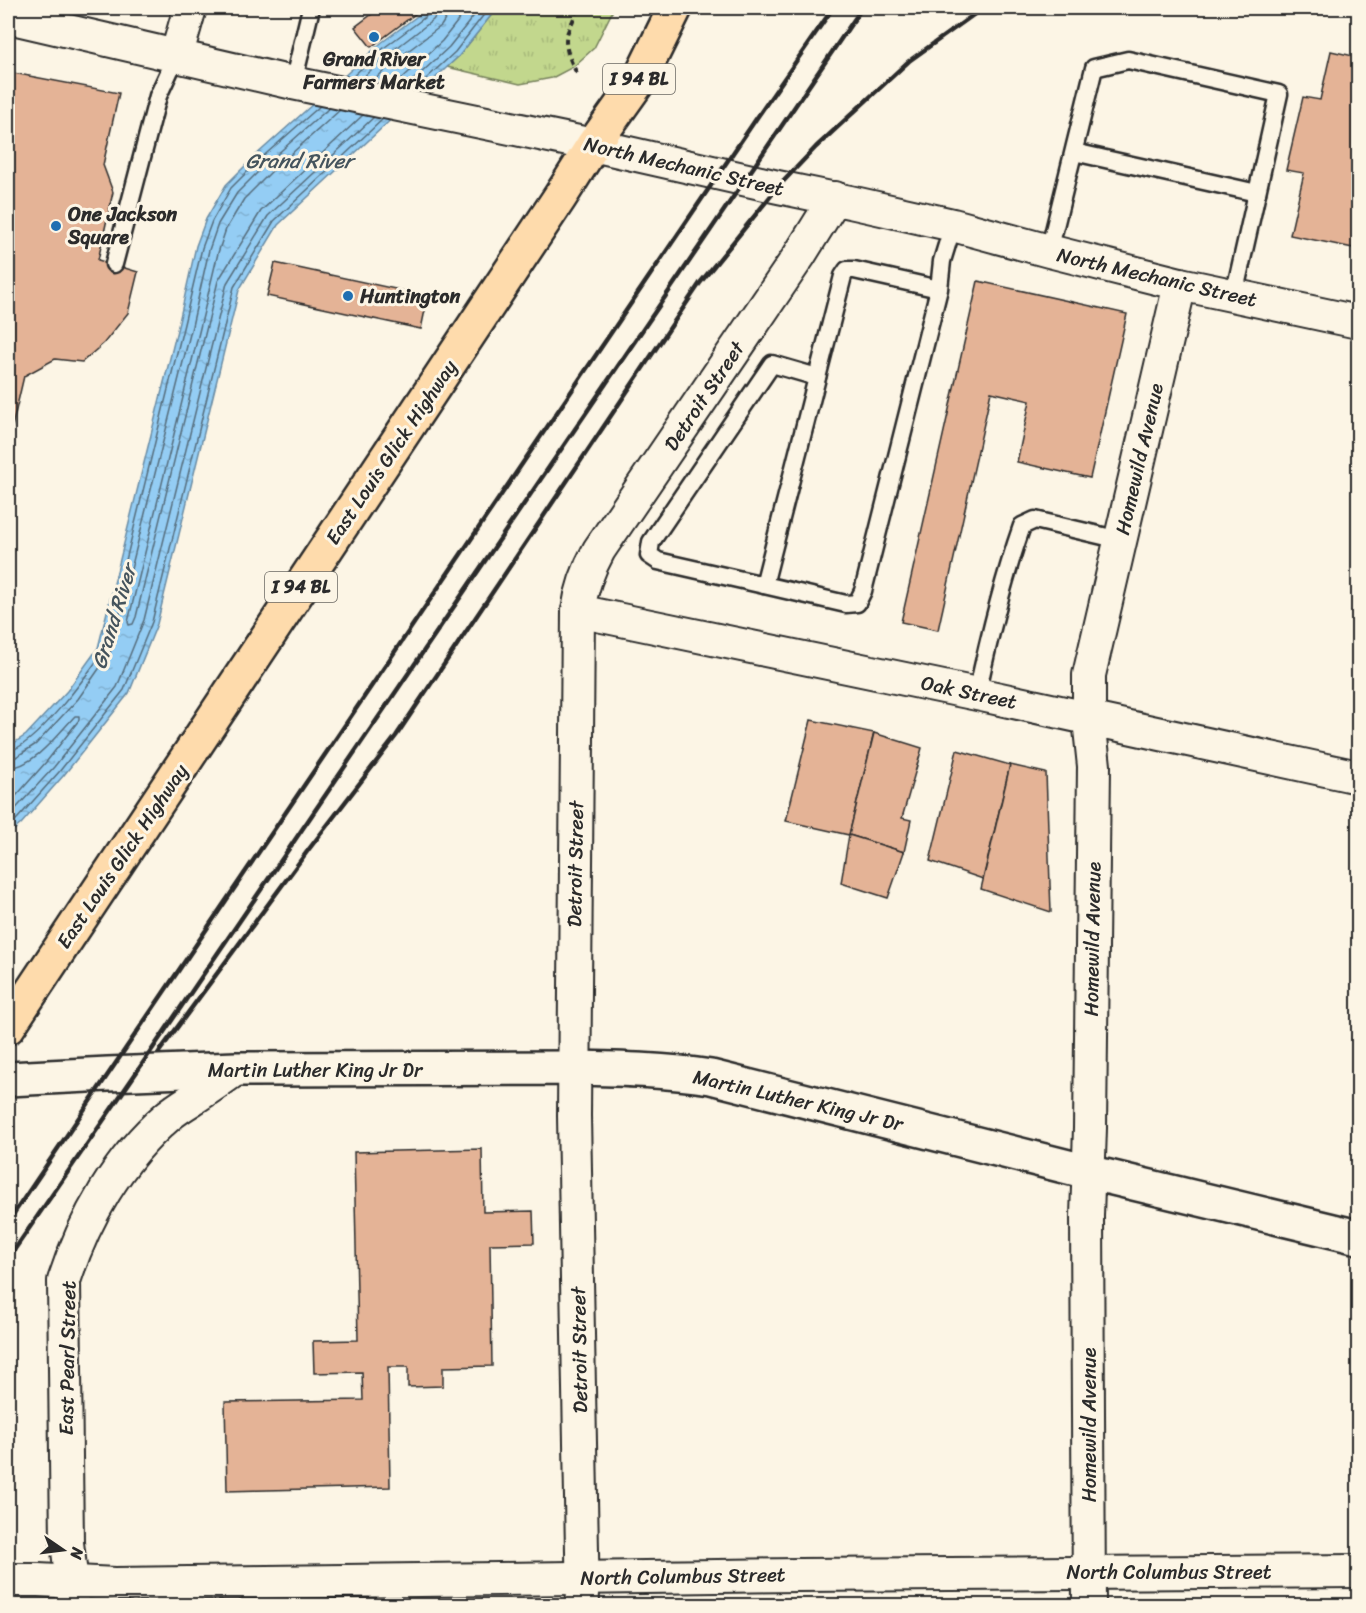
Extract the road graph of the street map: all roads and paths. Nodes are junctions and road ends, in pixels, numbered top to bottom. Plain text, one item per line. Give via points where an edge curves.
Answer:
1 (190, 8) edge
2 (311, 8) edge
3 (576, 8) edge
4 (675, 8) edge
5 (8, 16) edge
6 (176, 57) junction
7 (578, 75) dead end
8 (294, 83) junction
9 (593, 145) junction
10 (1074, 152) junction
11 (1257, 193) junction
12 (835, 198) junction
13 (953, 225) junction
14 (1049, 251) junction
15 (114, 264) dead end
16 (1180, 284) junction
17 (939, 289) junction
18 (1234, 295) junction
19 (1359, 321) edge
20 (817, 377) junction
21 (1120, 540) junction
22 (764, 585) junction
23 (578, 611) junction
24 (976, 694) junction
25 (1089, 719) junction
26 (1359, 777) edge
27 (8, 1027) edge
28 (574, 1068) junction
29 (236, 1069) junction
30 (8, 1079) edge
31 (1088, 1172) junction
32 (1359, 1237) edge
33 (1359, 1571) edge
34 (1089, 1573) junction
35 (8, 1580) edge
36 (583, 1592) edge
37 (73, 1594) edge
38 (1089, 1605) edge

1 - 6 street
2 - 8 lane
3 - 7 path via 566,37 570,61
4 - 9 main road, I 94 BL via 640,79
5 - 6 street, North Mechanic Street
6 - 8 street, North Mechanic Street
6 - 15 lane via 158,96
8 - 9 street, North Mechanic Street
9 - 12 street, North Mechanic Street
9 - 27 main road, East Louis Glick Highway / I 94 BL
10 - 11 lane
10 - 11 lane via 1094,68 1128,60 1256,88 1279,94
10 - 14 lane
11 - 18 lane
12 - 13 street, North Mechanic Street
12 - 23 street, Detroit Street via 599,550 580,592
13 - 14 street, North Mechanic Street
13 - 17 lane via 942,261
14 - 16 street, North Mechanic Street
16 - 18 street, North Mechanic Street
16 - 21 street, Homewild Avenue
17 - 20 lane via 847,270
17 - 22 lane via 857,603 846,604
18 - 19 street, North Mechanic Street
20 - 22 lane
20 - 22 lane via 772,364 651,542 649,555 657,561
21 - 24 lane via 1035,520 1022,525
21 - 25 street, Homewild Avenue via 1089,675
23 - 24 street, Oak Street
23 - 28 street, Detroit Street
24 - 25 street, Oak Street
25 - 26 street, Oak Street
25 - 31 street, Homewild Avenue via 1094,766
28 - 29 street, Martin Luther King Jr Dr
28 - 31 street, Martin Luther King Jr Dr via 711,1077
28 - 36 street, Detroit Street
29 - 30 street, Martin Luther King Jr Dr
29 - 37 street, East Pearl Street via 169,1114 131,1154 104,1191 73,1253 64,1281 67,1543
31 - 32 street, Martin Luther King Jr Dr
31 - 34 street, Homewild Avenue
33 - 34 street, North Columbus Street
34 - 36 street, North Columbus Street
34 - 38 street, Homewild Avenue
35 - 37 street, North Columbus Street via 38,1580
36 - 37 street, North Columbus Street via 115,1584

